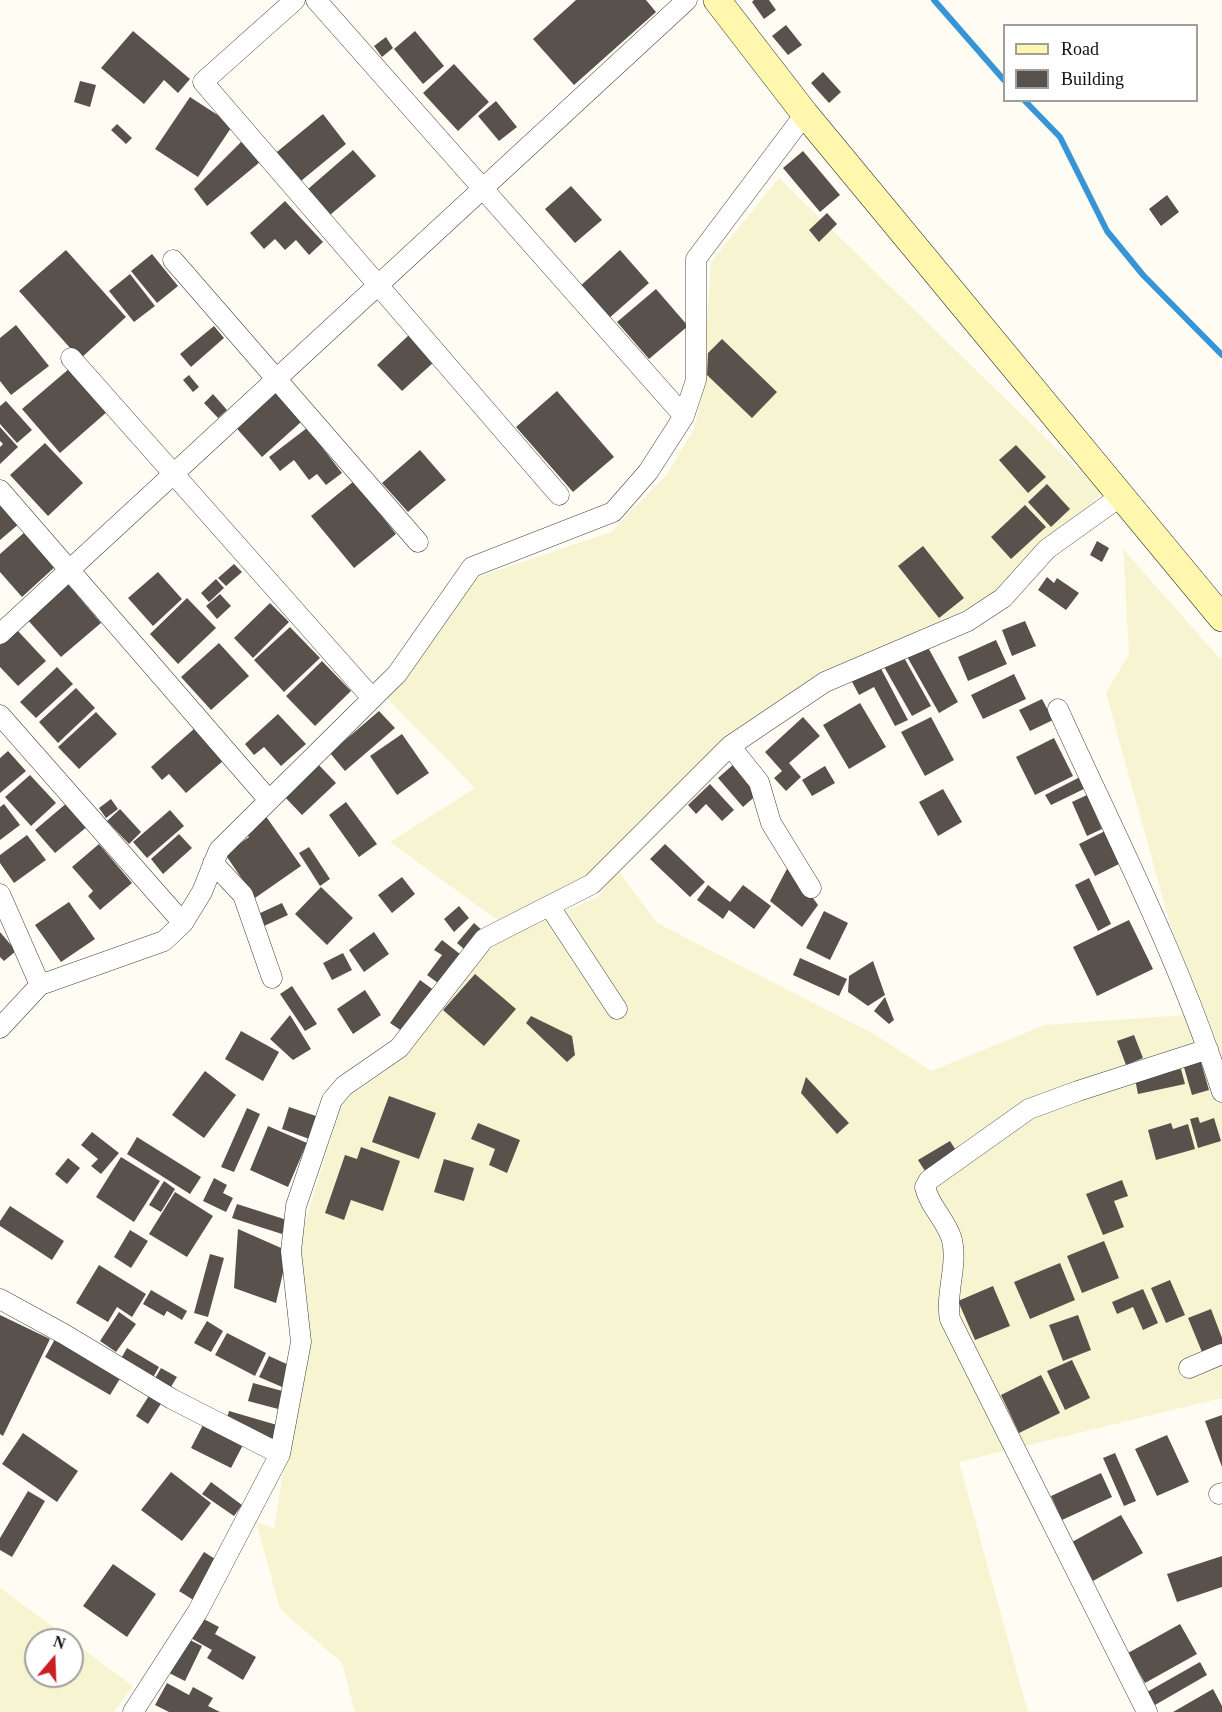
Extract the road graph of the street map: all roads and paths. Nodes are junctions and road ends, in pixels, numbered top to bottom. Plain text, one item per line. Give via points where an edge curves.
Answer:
1 (294, 0) edge
2 (316, 0) edge
3 (687, 0) edge
4 (717, 0) edge
5 (805, 114) junction
6 (483, 188) junction
7 (173, 260) dead end
8 (378, 285) junction
9 (71, 358) dead end
10 (276, 379) junction
11 (684, 416) junction
12 (173, 474) junction
13 (0, 490) edge
14 (560, 495) dead end
15 (1122, 496) junction
16 (418, 542) dead end
17 (70, 570) junction
18 (1222, 618) edge
19 (0, 634) edge
20 (372, 698) junction
21 (1058, 709) dead end
22 (0, 715) edge
23 (730, 746) junction
24 (268, 798) junction
25 (213, 863) junction
26 (811, 888) dead end
27 (0, 894) edge
28 (550, 907) junction
29 (183, 924) junction
30 (272, 978) dead end
31 (40, 985) junction
32 (617, 1010) dead end
33 (0, 1028) edge
34 (1208, 1049) junction
35 (1222, 1092) edge
36 (0, 1299) edge
37 (1222, 1354) edge
38 (1189, 1368) dead end
39 (280, 1454) junction
40 (134, 1712) edge
41 (1148, 1712) edge

1 - 8 street via 203,82
2 - 6 street
3 - 6 street
4 - 5 main road
5 - 11 street via 696,259 696,380
5 - 15 main road
6 - 8 street
6 - 11 street
7 - 10 street
8 - 10 street
8 - 14 street
9 - 12 street
10 - 12 street
10 - 16 street
11 - 20 street via 648,472 613,512 472,567 397,674
12 - 17 street
12 - 20 street
13 - 17 street
15 - 18 main road
15 - 23 street via 1047,549 1003,598 968,621 825,682
17 - 19 street
17 - 24 street
20 - 24 street
21 - 34 street
22 - 29 street
23 - 26 street via 759,782 771,822
23 - 28 street via 592,884
24 - 25 street via 219,850
25 - 29 street
25 - 30 street via 243,895
27 - 31 street
28 - 32 street
28 - 39 street via 484,939 399,1048 344,1086 332,1100 296,1206 291,1251 301,1342
29 - 31 street via 164,941
31 - 33 street
34 - 35 street
34 - 41 street via 1029,1109 929,1180 925,1187 952,1239 950,1319
36 - 39 street via 172,1399
37 - 38 street
39 - 40 street via 198,1611

